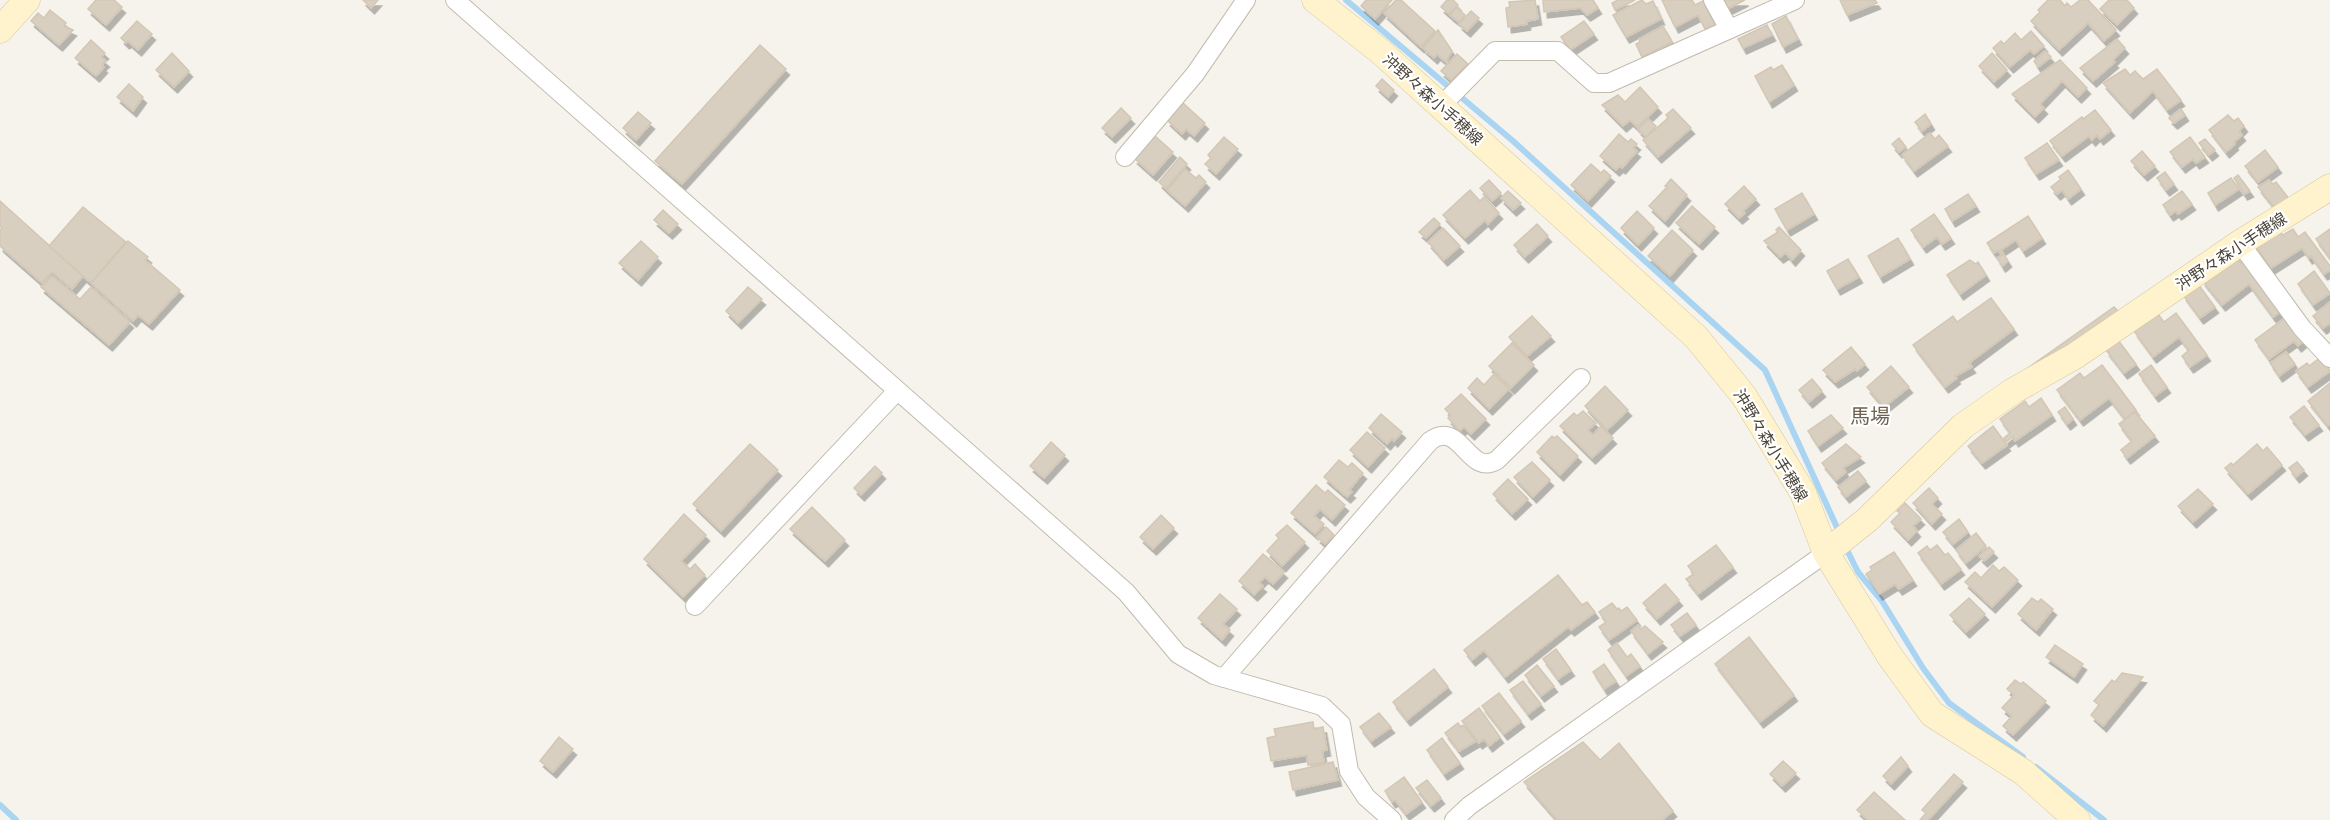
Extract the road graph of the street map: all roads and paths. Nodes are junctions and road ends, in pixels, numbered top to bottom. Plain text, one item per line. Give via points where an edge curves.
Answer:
1 (27, 0) edge
2 (455, 0) edge
3 (1245, 0) edge
4 (1316, 0) edge
5 (1713, 0) edge
6 (1795, 0) edge
7 (1729, 29) junction
8 (0, 30) edge
9 (1441, 106) junction
10 (1125, 157) dead end
11 (2330, 187) edge
12 (2240, 243) junction
13 (2330, 358) edge
14 (1581, 378) dead end
15 (897, 391) junction
16 (1826, 554) junction
17 (695, 606) dead end
18 (1224, 678) junction
19 (1392, 820) edge
20 (1454, 820) edge
21 (2077, 820) edge

1 - 8 main road
2 - 15 street
3 - 10 street via 1196,74
4 - 9 main road, 沖野々森小手穂線
5 - 7 street
6 - 7 street
7 - 9 street via 1609,83 1594,83 1558,51 1495,51
9 - 16 main road, 沖野々森小手穂線 via 1696,337 1744,396 1803,493
11 - 12 main road, 沖野々森小手穂線
12 - 13 street via 2302,328
12 - 16 main road, 沖野々森小手穂線 via 2075,356 2013,391 1963,426 1868,519
14 - 18 street via 1490,465 1476,460 1447,436 1430,441
15 - 17 street
15 - 18 street via 1126,592 1178,654
16 - 20 street
16 - 21 main road via 1889,656 1932,714 2023,772
18 - 19 street via 1322,706 1341,724 1349,771 1366,797

